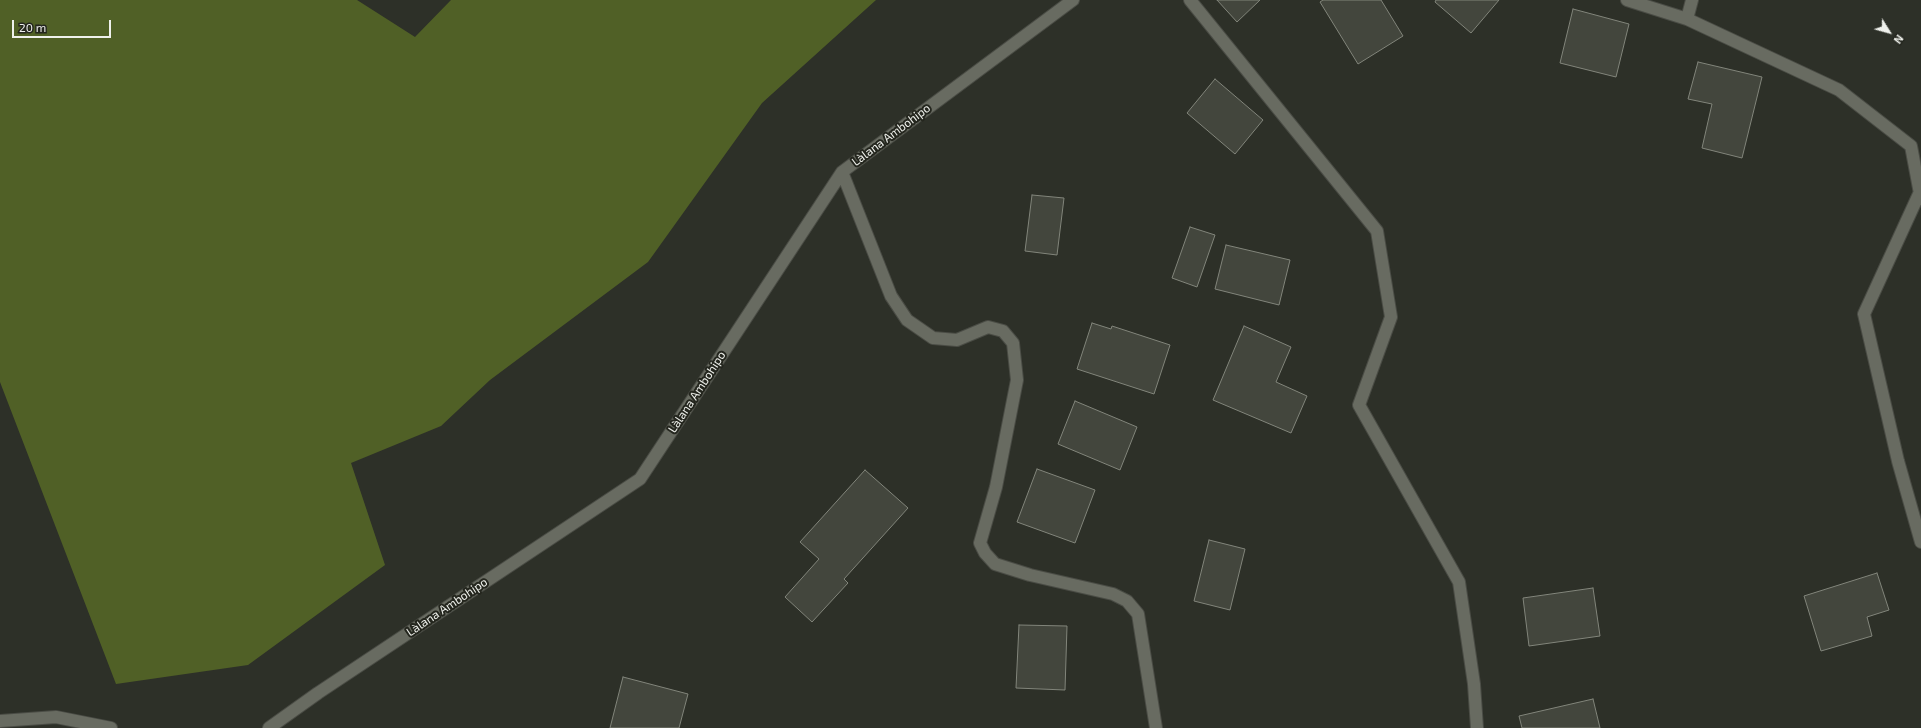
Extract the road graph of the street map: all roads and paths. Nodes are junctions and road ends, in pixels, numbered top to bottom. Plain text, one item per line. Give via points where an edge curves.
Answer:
1 (1073, 0) edge
2 (1190, 0) edge
3 (1627, 0) edge
4 (1692, 0) edge
5 (1687, 19) junction
6 (842, 172) junction
7 (1920, 197) edge
8 (1921, 542) edge
9 (0, 722) edge
10 (111, 728) edge
11 (269, 728) edge
12 (1156, 728) edge
13 (1477, 728) edge

1 - 6 street, Làlana Ambohipo
2 - 13 street via 1377,231 1391,317 1359,405 1459,582 1474,684
3 - 5 street
4 - 5 street
5 - 7 street via 1839,90 1911,146
6 - 11 street, Làlana Ambohipo via 640,478
6 - 12 street via 891,296 907,320 933,338 957,340 988,327 1003,331 1013,343 1017,380 996,487 980,543 995,564 1030,575 1113,594 1127,601 1138,614
7 - 8 street via 1864,314 1898,461
9 - 10 street via 56,717

